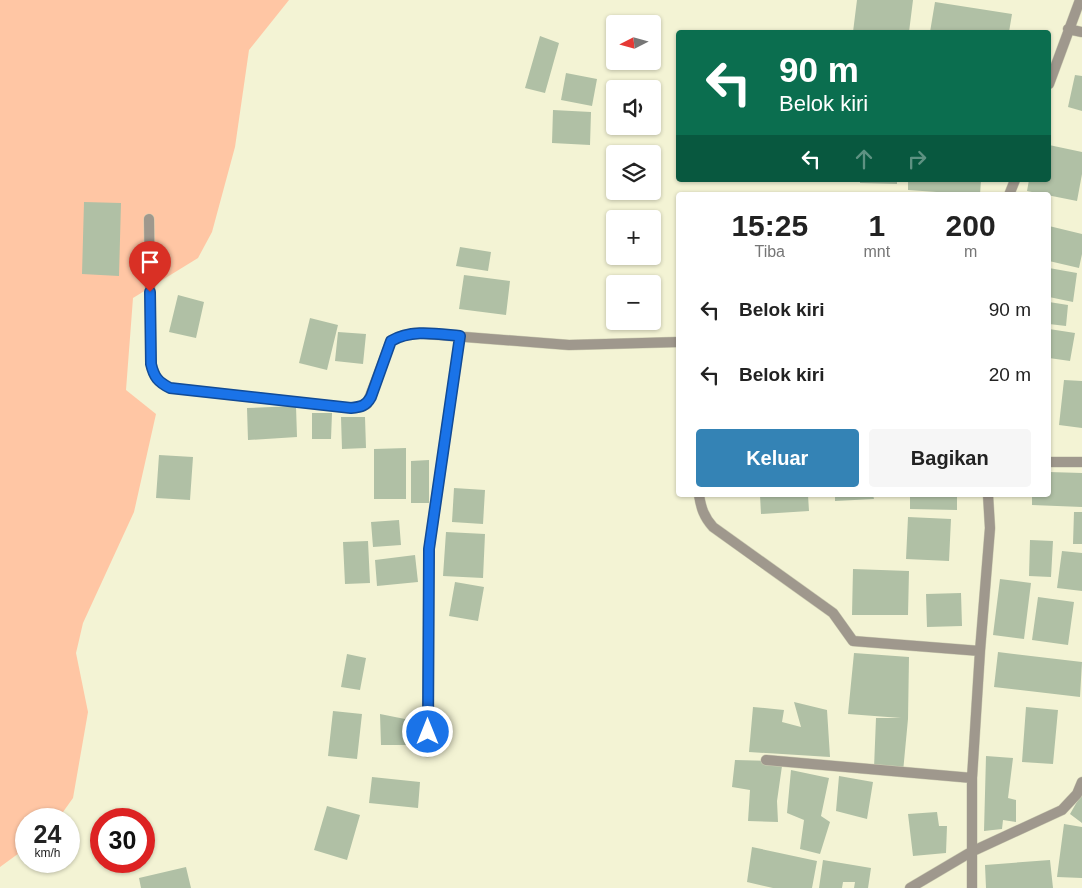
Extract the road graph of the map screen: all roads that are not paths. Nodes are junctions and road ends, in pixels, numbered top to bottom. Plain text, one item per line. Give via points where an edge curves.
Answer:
1 (1080, 0) edge
2 (1068, 29) junction
3 (1082, 32) edge
4 (1051, 78) edge
5 (149, 219) dead end
6 (460, 336) junction
7 (676, 342) edge
8 (1051, 462) edge
9 (1082, 462) edge
10 (700, 497) edge
11 (988, 497) edge
12 (980, 651) junction
13 (427, 752) dead end
14 (766, 760) dead end
15 (972, 778) junction
16 (1082, 782) edge
17 (971, 852) junction
18 (910, 888) edge
19 (972, 888) edge

1 - 2 street
2 - 3 street
2 - 4 street
5 - 6 street via 151,364 154,375 170,388 361,407 371,397 391,341 414,333
6 - 7 street via 569,345
6 - 13 street via 429,549
8 - 9 street
10 - 12 street via 704,514 714,527 833,613 853,641
11 - 12 street via 990,528
12 - 15 street
14 - 15 street
15 - 17 street
16 - 17 street via 1077,794 1062,810
17 - 18 street
17 - 19 street

